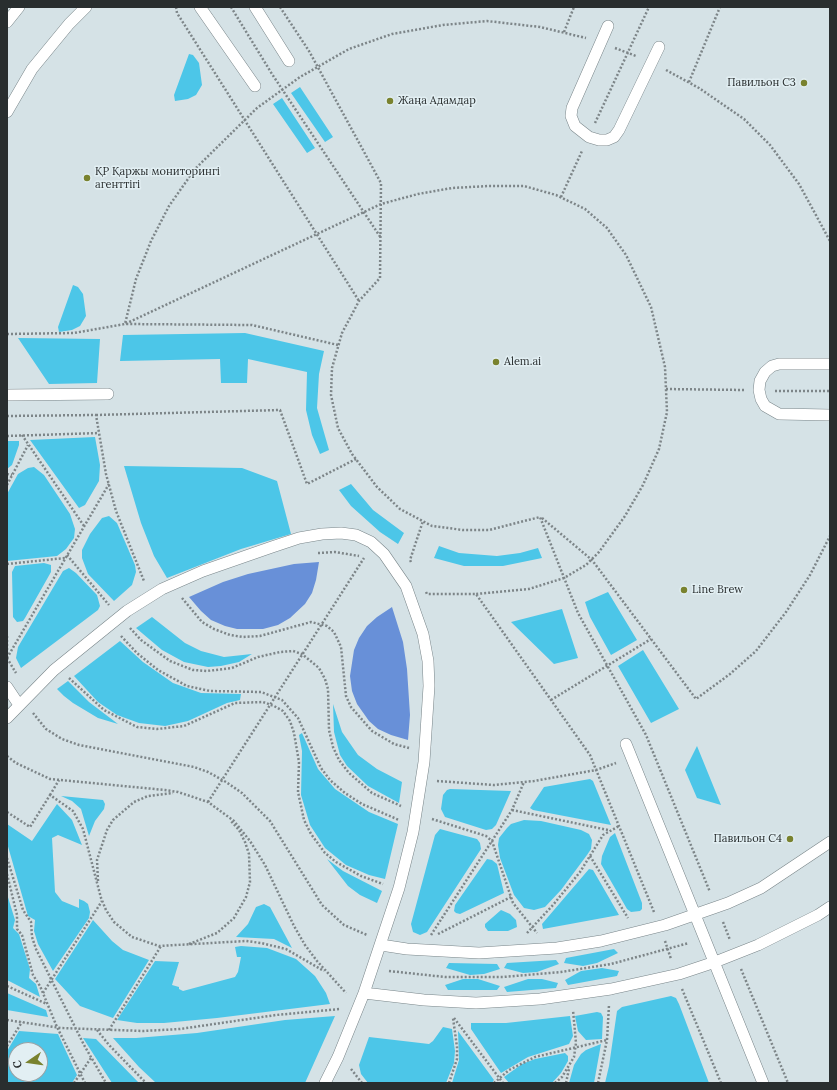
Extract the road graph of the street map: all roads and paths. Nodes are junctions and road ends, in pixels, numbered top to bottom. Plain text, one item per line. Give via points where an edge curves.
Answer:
1 (19, 7) edge
2 (86, 7) edge
3 (176, 7) edge
4 (200, 7) edge
5 (231, 7) edge
6 (255, 7) edge
7 (280, 7) edge
8 (574, 7) edge
9 (649, 7) edge
10 (720, 7) edge
11 (7, 22) edge
12 (608, 26) dead end
13 (564, 32) junction
14 (600, 43) junction
15 (659, 47) dead end
16 (628, 53) junction
17 (289, 61) dead end
18 (652, 62) junction
19 (318, 67) junction
20 (689, 82) junction
21 (255, 86) dead end
22 (282, 89) junction
23 (7, 112) edge
24 (245, 118) junction
25 (589, 137) junction
26 (560, 197) junction
27 (381, 204) junction
28 (364, 212) junction
29 (317, 234) junction
30 (381, 238) junction
31 (830, 241) edge
32 (359, 301) junction
33 (125, 324) junction
34 (7, 334) edge
35 (338, 345) junction
36 (830, 364) edge
37 (108, 394) dead end
38 (7, 395) edge
39 (96, 415) junction
40 (830, 415) edge
41 (7, 416) edge
42 (99, 433) junction
43 (22, 435) junction
44 (7, 436) edge
45 (28, 445) junction
46 (356, 460) junction
47 (7, 474) edge
48 (12, 475) junction
49 (109, 483) junction
50 (7, 485) edge
51 (540, 517) junction
52 (423, 521) junction
53 (84, 526) junction
54 (830, 536) edge
55 (315, 553) dead end
56 (67, 554) junction
57 (66, 558) junction
58 (364, 558) junction
59 (592, 560) junction
60 (368, 561) dead end
61 (7, 564) edge
62 (413, 567) dead end
63 (564, 578) junction
64 (145, 583) dead end
65 (423, 587) dead end
66 (178, 592) dead end
67 (476, 594) junction
68 (105, 611) dead end
69 (322, 624) junction
70 (126, 625) dead end
71 (117, 632) dead end
72 (7, 636) edge
73 (651, 639) junction
74 (302, 654) junction
75 (7, 658) edge
76 (607, 665) junction
77 (64, 678) dead end
78 (8, 689) edge
79 (275, 696) junction
80 (551, 700) junction
81 (270, 704) junction
82 (19, 705) junction
83 (31, 710) dead end
84 (7, 718) edge
85 (412, 743) dead end
86 (626, 744) dead end
87 (7, 756) edge
88 (632, 758) junction
89 (596, 770) junction
90 (421, 778) junction
91 (59, 780) junction
92 (222, 780) junction
93 (524, 782) junction
94 (178, 792) junction
95 (50, 795) junction
96 (208, 802) junction
97 (404, 802) dead end
98 (512, 810) junction
99 (7, 812) edge
100 (402, 814) dead end
101 (226, 815) junction
102 (430, 819) dead end
103 (401, 820) junction
104 (400, 825) dead end
105 (619, 826) junction
106 (609, 830) junction
107 (492, 841) junction
108 (830, 842) edge
109 (590, 856) junction
110 (7, 858) edge
111 (7, 874) edge
112 (386, 885) dead end
113 (511, 897) junction
114 (101, 899) junction
115 (716, 907) junction
116 (830, 907) edge
117 (662, 912) dead end
118 (655, 914) junction
119 (649, 915) dead end
120 (695, 915) junction
121 (634, 919) dead end
122 (630, 920) junction
123 (623, 922) dead end
124 (660, 926) junction
125 (532, 928) junction
126 (370, 936) dead end
127 (534, 937) dead end
128 (522, 938) dead end
129 (705, 939) junction
130 (380, 945) junction
131 (161, 946) junction
132 (170, 947) junction
133 (668, 949) junction
134 (735, 954) junction
135 (716, 962) junction
136 (389, 971) dead end
137 (326, 973) junction
138 (676, 974) junction
139 (52, 979) junction
140 (7, 986) edge
141 (350, 988) dead end
142 (43, 993) junction
143 (364, 993) junction
144 (48, 1004) junction
145 (344, 1004) dead end
146 (602, 1004) dead end
147 (580, 1008) dead end
148 (342, 1009) junction
149 (572, 1009) junction
150 (566, 1010) dead end
151 (446, 1015) dead end
152 (339, 1016) dead end
153 (453, 1016) junction
154 (458, 1016) dead end
155 (7, 1020) edge
156 (22, 1022) junction
157 (58, 1027) junction
158 (76, 1029) junction
159 (97, 1030) junction
160 (108, 1030) junction
161 (607, 1040) junction
162 (7, 1046) edge
163 (576, 1047) junction
164 (91, 1058) junction
165 (569, 1067) junction
166 (349, 1068) dead end
167 (80, 1074) junction
168 (500, 1078) junction
169 (74, 1083) edge
170 (85, 1083) edge
171 (106, 1083) edge
172 (146, 1083) edge
173 (325, 1083) edge
174 (362, 1083) edge
175 (449, 1083) edge
176 (494, 1083) edge
177 (503, 1083) edge
178 (555, 1083) edge
179 (566, 1083) edge
180 (598, 1083) edge
181 (721, 1083) edge
182 (763, 1083) edge
183 (788, 1083) edge

1 - 11 lane
2 - 23 lane via 32,69
3 - 24 path via 177,13
4 - 21 lane
5 - 22 path
6 - 17 lane
7 - 19 path
8 - 13 path
9 - 16 path
10 - 20 path
12 - 14 lane
13 - 14 path
13 - 19 path via 540,26 487,21 443,25 392,34 349,49
14 - 16 path
14 - 25 lane via 572,108 571,116 575,126
15 - 18 lane
16 - 18 path
16 - 25 path
18 - 20 path
18 - 25 lane via 614,137 607,140
19 - 22 path
19 - 27 path via 381,183
20 - 31 path via 744,119 770,145 799,184
22 - 24 path
22 - 28 path
24 - 29 path
24 - 33 path via 195,169 169,206 136,278
25 - 26 path
26 - 27 path via 524,186 489,186 452,188
26 - 59 path via 585,210 607,228 626,254 651,307 665,367 667,412 659,449 626,516
27 - 28 path
27 - 30 path
28 - 29 path
28 - 30 path
29 - 32 path
29 - 33 path
30 - 32 path via 380,278
32 - 35 path
33 - 34 path via 74,334
33 - 35 path via 252,325
35 - 46 path via 332,368 331,395 338,428
36 - 40 lane via 772,366 764,372 759,390 765,406 779,414
37 - 38 lane
39 - 41 path
39 - 42 path
39 - 46 path via 280,410 307,484
42 - 43 path
42 - 49 path
43 - 44 path
43 - 45 path
45 - 48 path
45 - 53 path
46 - 52 path via 377,487 400,509
47 - 48 path
48 - 50 path
49 - 53 path
49 - 64 path via 116,511
51 - 52 path via 489,530 432,526
51 - 59 path
51 - 63 path
52 - 62 path via 410,560
53 - 56 path
54 - 73 path via 810,575 756,651 696,699
55 - 58 path via 335,552
56 - 57 path
56 - 68 path via 111,607
57 - 61 path
57 - 75 path
58 - 60 path
58 - 69 path
59 - 63 path
59 - 73 path
63 - 67 path via 529,588
63 - 76 path via 578,613
65 - 67 path via 427,594
66 - 69 path via 202,622 230,635 260,636 302,623
67 - 80 path
69 - 74 path
69 - 85 path via 334,632 338,639 346,696 351,707 372,731 384,740 412,749
70 - 74 path via 155,651 170,661 193,670 232,668 258,657 280,652 293,651
71 - 79 path via 158,670 187,686 210,691 261,692
72 - 75 path
73 - 76 path
74 - 79 path
74 - 97 path via 319,668 325,679 328,689 329,730 339,760 349,773 372,793 403,807
75 - 78 path via 20,680
76 - 80 path
76 - 115 path via 646,735
77 - 81 path via 67,675 104,710 137,727 157,729 184,726 235,703 250,701
78 - 82 lane
79 - 81 path
79 - 103 path via 290,707 298,718 330,780 362,804
80 - 89 path via 590,755
81 - 92 path
81 - 112 path via 283,711 290,721 299,762 298,792 304,820 311,834 325,853 336,862 361,876
82 - 84 lane
82 - 90 lane via 89,640 126,611 162,589 241,557 299,538 341,533 356,535 371,542 395,568 406,586 423,634 429,686
83 - 92 path via 46,729 62,739 79,745 194,767
86 - 88 lane
87 - 91 path via 34,772
88 - 89 path
88 - 120 lane
89 - 93 path
89 - 105 path
90 - 93 path via 486,784
90 - 130 lane via 413,832
91 - 94 path
91 - 95 path
92 - 96 path
92 - 126 path via 242,793 270,821 322,905 344,925
93 - 98 path
94 - 96 path
94 - 114 path via 161,793 134,802 113,820 106,830 97,860
95 - 99 path via 30,827
95 - 114 path via 65,804 83,829
96 - 101 path
98 - 106 path
98 - 107 path
100 - 103 path
101 - 132 path via 239,830 249,854 250,882 246,897 234,918 217,933 190,944
101 - 137 path via 250,841 266,865 294,926
102 - 107 path via 482,835
103 - 104 path
105 - 106 path
105 - 118 path
106 - 109 path
107 - 113 path
107 - 113 path via 430,939
108 - 115 lane via 761,888
109 - 122 path
109 - 125 path via 553,906
110 - 139 path via 23,910 31,922 36,949
111 - 142 path via 17,929 22,935 33,975
113 - 125 path
114 - 131 path via 114,922 123,931 144,942
114 - 139 path
115 - 120 lane
115 - 134 path
116 - 134 lane
117 - 118 path
118 - 119 path
120 - 124 lane
120 - 129 lane
121 - 122 path
122 - 123 path
124 - 130 lane via 601,941 520,951 441,952
124 - 133 path
125 - 127 path via 540,936
125 - 128 path
129 - 133 path
129 - 135 lane
130 - 143 lane
131 - 132 path
131 - 160 path
132 - 137 path via 261,943 286,949
133 - 136 path via 611,964 561,972 444,977
133 - 138 path
134 - 135 lane
134 - 183 path
135 - 138 lane
135 - 182 lane
137 - 141 path via 348,995
138 - 143 lane via 639,984 575,995 506,1001 450,1002
138 - 181 path
139 - 142 path
139 - 158 path
140 - 144 path
142 - 144 path
143 - 173 lane
144 - 157 path
145 - 148 path
146 - 161 path via 611,1003
147 - 149 path
148 - 152 path
148 - 160 path via 276,1015 180,1029
149 - 150 path
149 - 163 path
151 - 153 path
153 - 154 path
153 - 168 path
153 - 175 path via 457,1059
155 - 156 path
156 - 157 path
156 - 162 path
157 - 158 path
157 - 167 path
158 - 159 path
158 - 164 path
159 - 160 path
159 - 172 path via 108,1045
161 - 163 path
161 - 180 path
163 - 165 path
163 - 168 path via 535,1056
164 - 167 path
164 - 171 path
165 - 178 path
165 - 179 path
166 - 174 path
167 - 169 path
167 - 170 path
168 - 176 path
168 - 177 path

